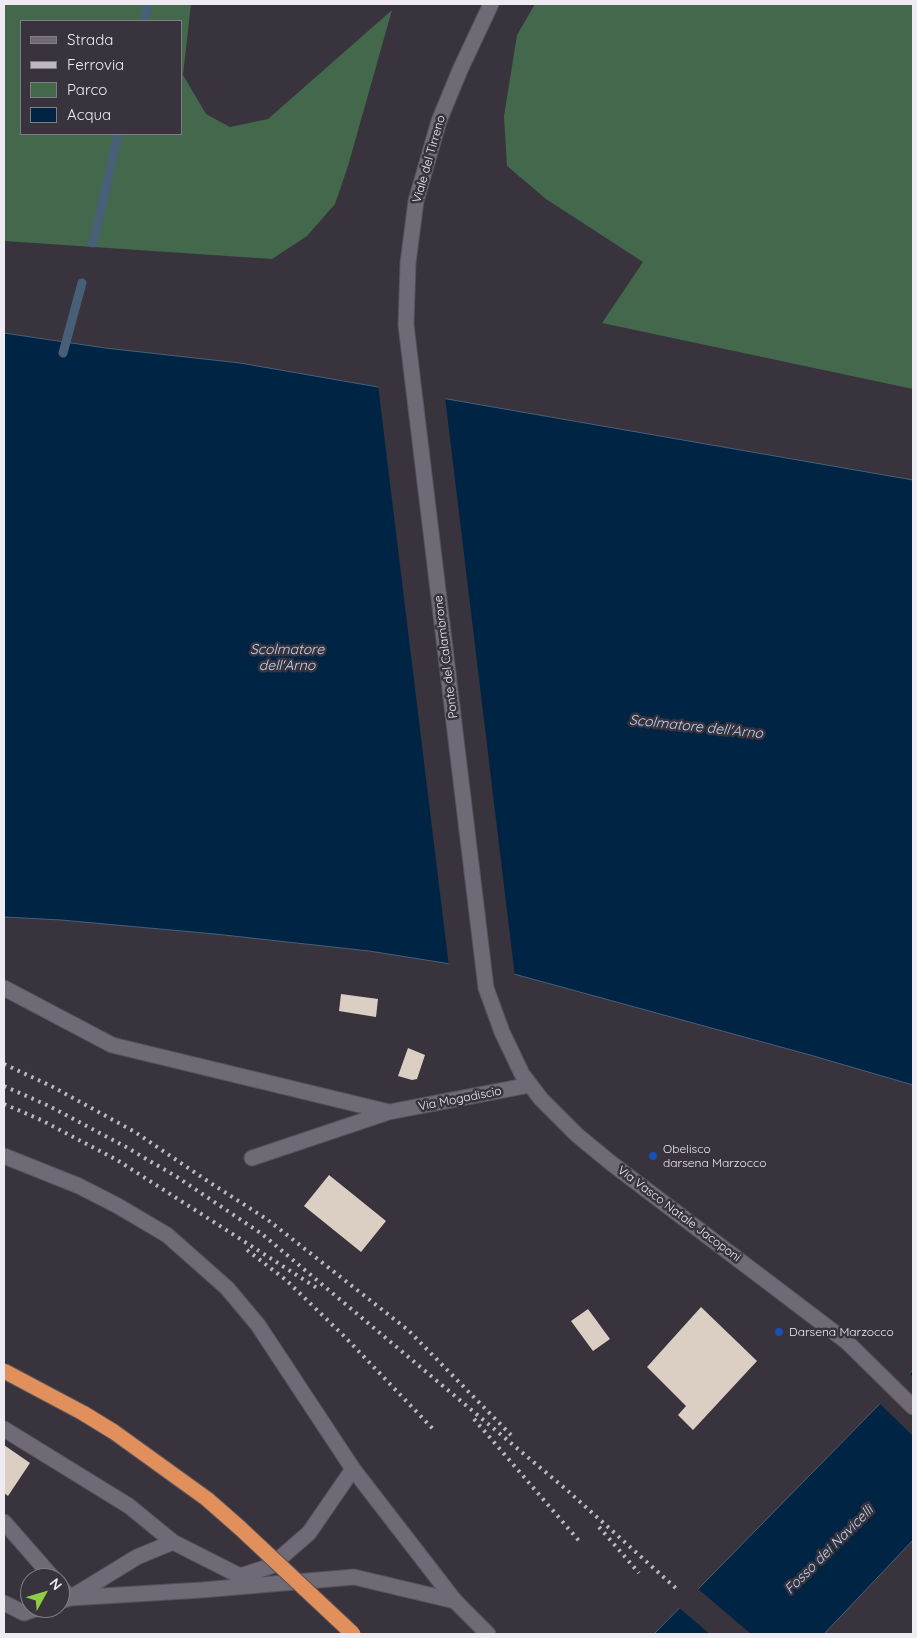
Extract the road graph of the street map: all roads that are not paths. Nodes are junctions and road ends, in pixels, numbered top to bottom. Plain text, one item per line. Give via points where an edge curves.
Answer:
1 (492, 4) edge
2 (406, 325) joint
3 (4, 988) edge
4 (486, 988) joint
5 (530, 1085) junction
6 (389, 1112) junction
7 (4, 1156) edge
8 (252, 1158) dead end
9 (4, 1371) edge
10 (913, 1407) edge
11 (4, 1429) edge
12 (353, 1469) junction
13 (4, 1522) edge
14 (173, 1542) junction
15 (44, 1568) edge
16 (70, 1596) edge
17 (70, 1599) edge
18 (455, 1601) junction
19 (4, 1603) edge
20 (20, 1610) edge
21 (353, 1634) edge
22 (488, 1634) edge

1 - 2 main road, Viale del Tirreno via 439,121 416,201 408,263
2 - 4 main road, Ponte del Calambrone
3 - 6 main road via 112,1045
4 - 5 main road, Via Vasco Natale Jacoponi via 509,1047
5 - 6 main road, Via Mogadiscio
5 - 10 main road, Via Vasco Natale Jacoponi via 594,1149 847,1342
6 - 8 main road, Via Mogadiscio
7 - 12 main road via 80,1186 167,1235 227,1288 258,1325
9 - 21 highway, bridge via 114,1432 207,1499
11 - 14 main road via 129,1506
12 - 14 main road via 309,1533 271,1566 240,1576
12 - 18 main road
13 - 15 main road
14 - 16 main road via 137,1557
17 - 18 main road via 354,1577
18 - 22 main road
19 - 20 main road

